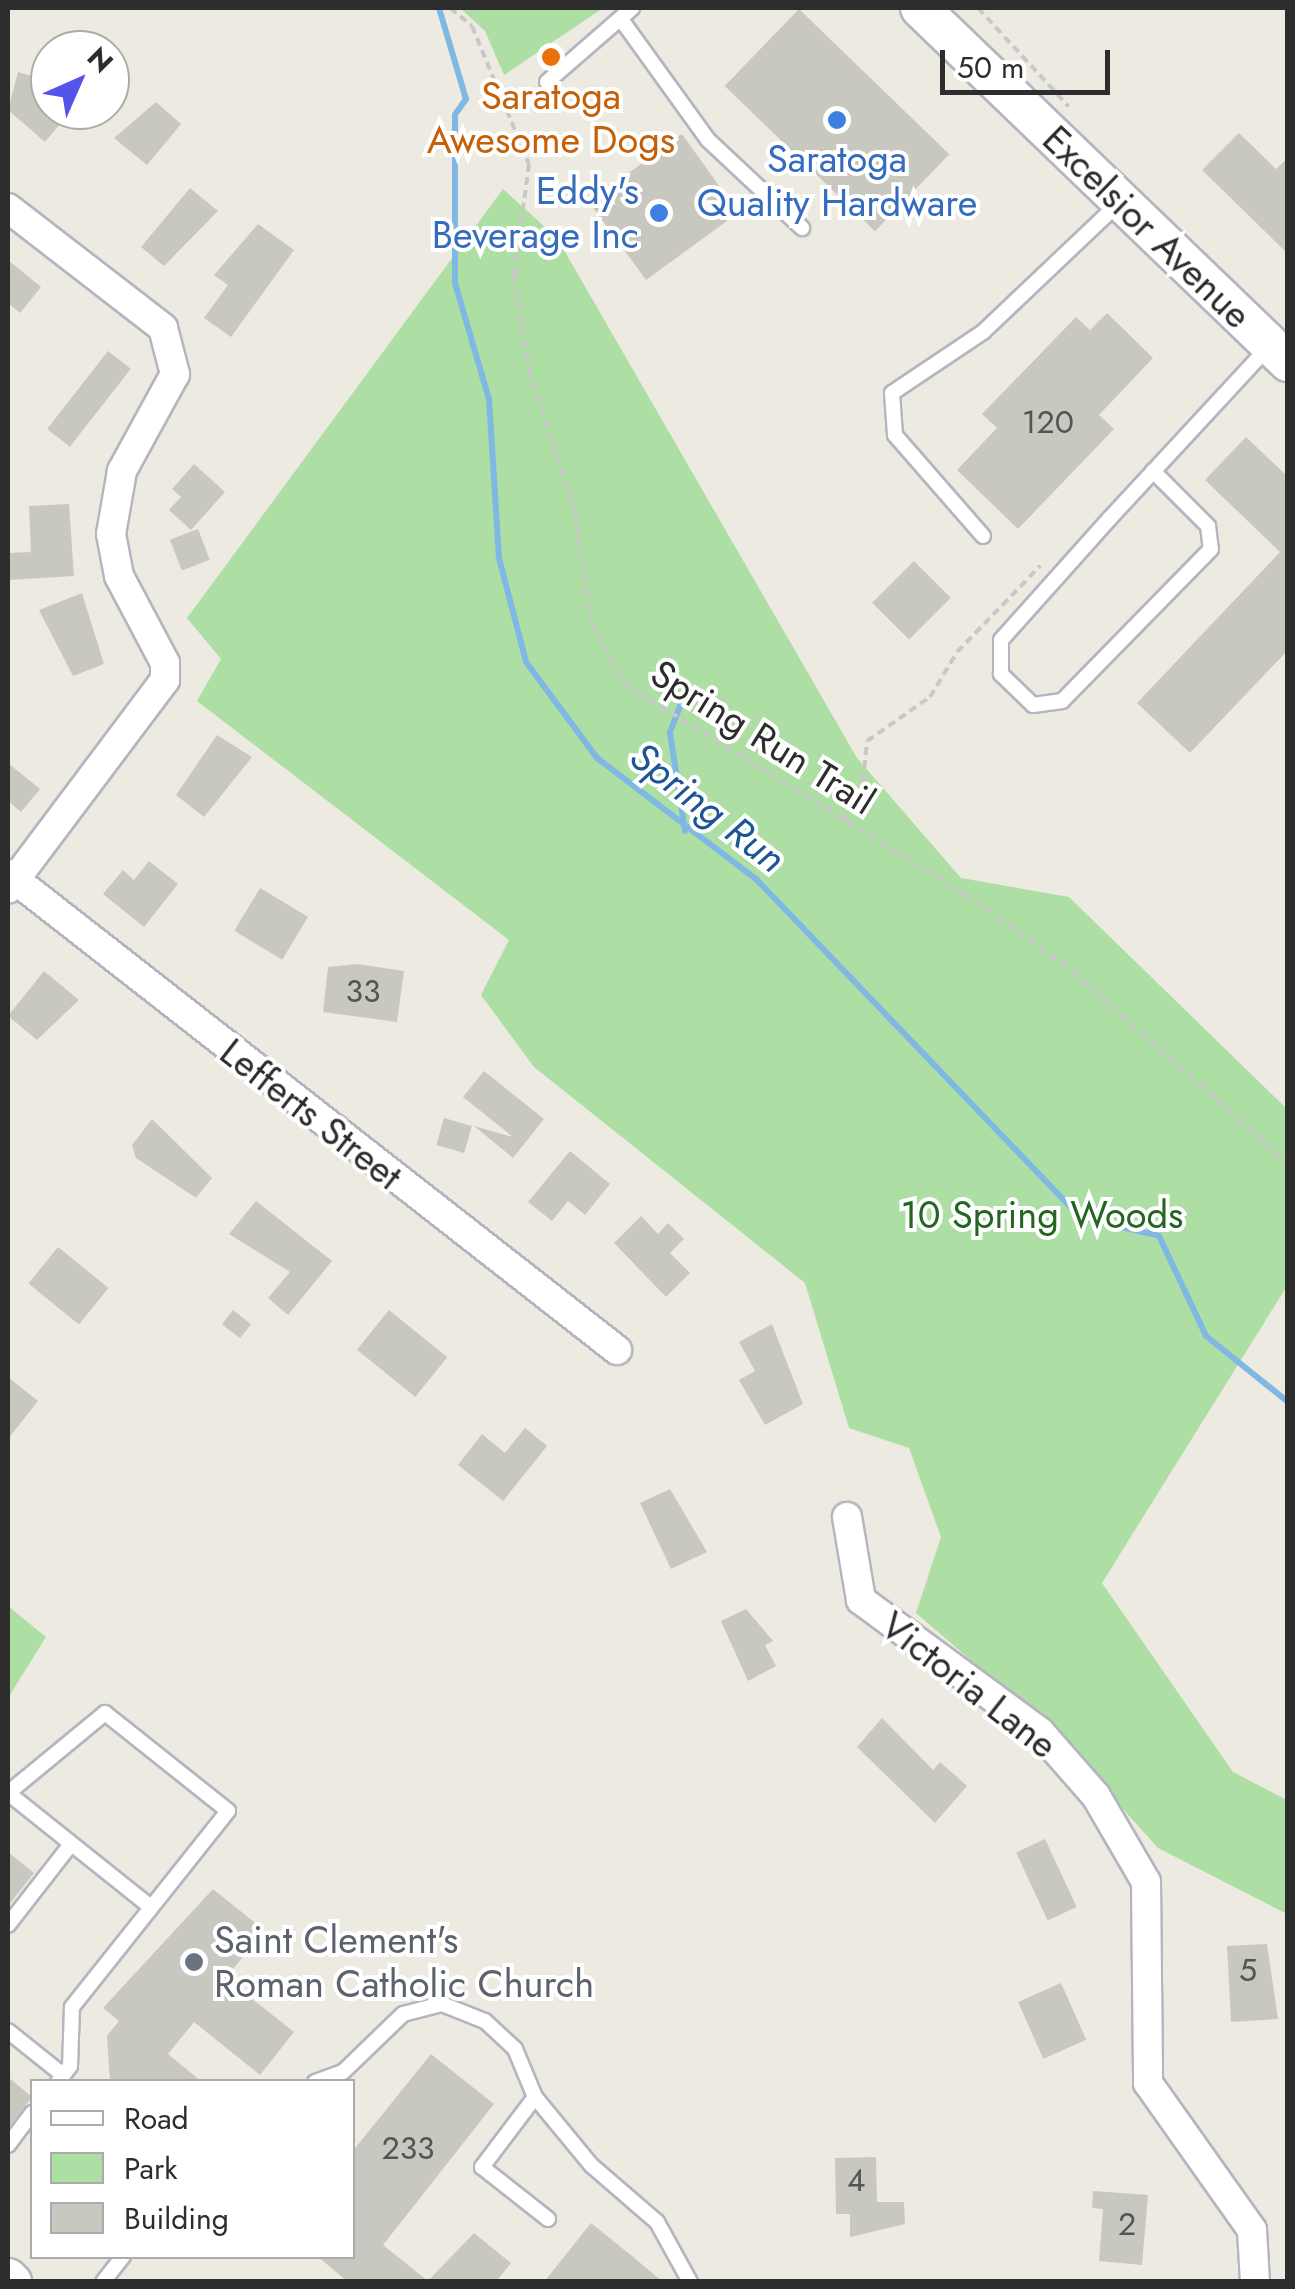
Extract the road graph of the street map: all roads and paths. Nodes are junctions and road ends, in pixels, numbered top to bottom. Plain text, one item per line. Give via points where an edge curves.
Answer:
1 (450, 8) edge
2 (632, 8) edge
3 (920, 8) edge
4 (623, 22) junction
5 (546, 82) dead end
6 (1119, 203) junction
7 (8, 208) edge
8 (802, 228) dead end
9 (1279, 354) edge
10 (1153, 471) junction
11 (983, 536) dead end
12 (10, 881) edge
13 (1288, 1163) edge
14 (616, 1350) dead end
15 (847, 1517) dead end
16 (8, 1793) edge
17 (71, 1844) junction
18 (151, 1908) junction
19 (8, 1925) edge
20 (8, 2031) edge
21 (60, 2078) edge
22 (323, 2079) edge
23 (535, 2098) junction
24 (30, 2116) edge
25 (8, 2145) edge
26 (548, 2219) dead end
27 (121, 2259) edge
28 (104, 2282) edge
29 (690, 2282) edge
30 (1255, 2282) edge

1 - 13 path, Spring Run Trail via 472,26 529,164 514,276 530,370 575,512 577,576 591,624 626,685 1072,972
2 - 4 lane
3 - 6 street, Excelsior Avenue
4 - 5 lane
4 - 8 lane via 708,140
6 - 9 street, Excelsior Avenue
6 - 11 lane via 983,332 892,393 895,435
7 - 12 street via 146,312 175,350 175,374 122,471 111,534 119,576 165,663 165,680
9 - 10 lane
10 - 10 lane via 1001,640 1002,674 1033,705 1062,701 1210,550 1208,526
12 - 14 street, Lefferts Street
15 - 30 street, Victoria Lane via 861,1600 1040,1732 1096,1796 1146,1882 1148,2084 1252,2230
16 - 17 lane
16 - 18 lane via 104,1713 228,1811
17 - 18 lane
17 - 19 lane
18 - 21 lane via 72,2007
20 - 21 lane
22 - 23 lane via 343,2072 403,2014 442,2004 486,2021 515,2049
23 - 26 lane via 482,2167
23 - 29 lane via 591,2165 657,2222
24 - 25 lane
27 - 28 lane

